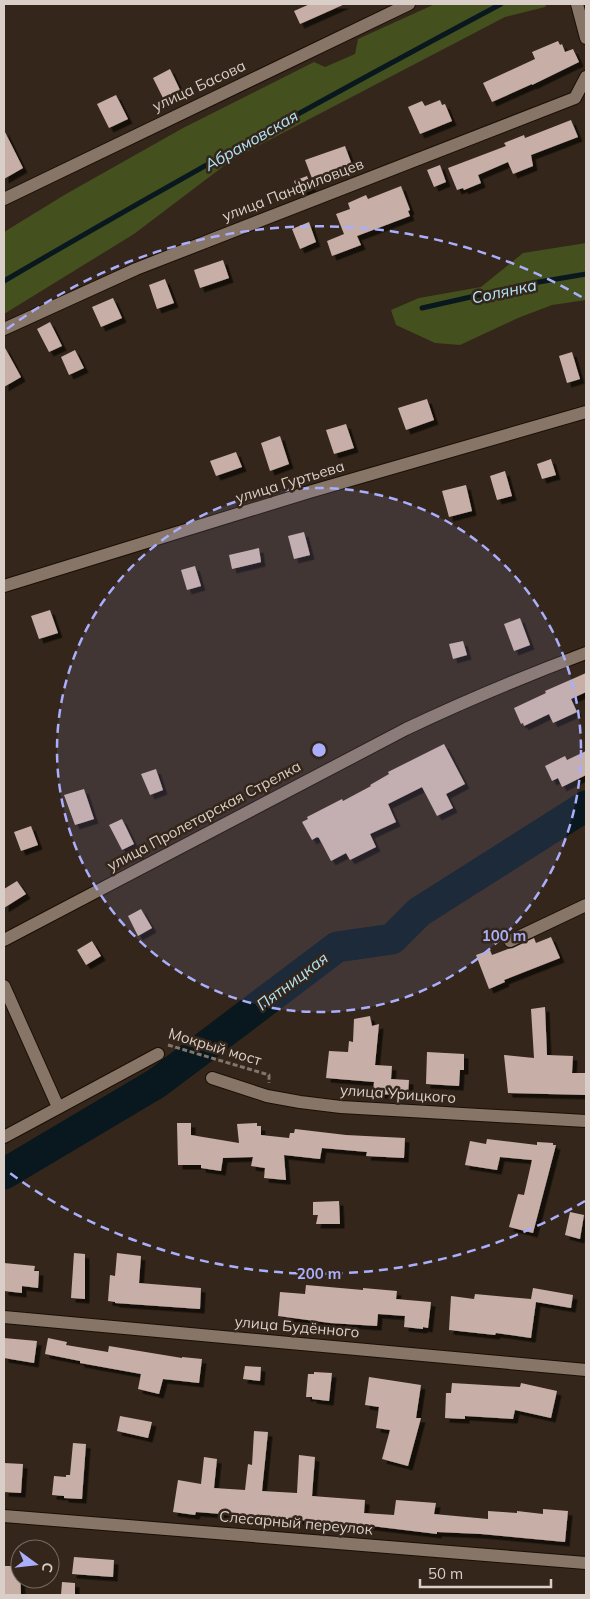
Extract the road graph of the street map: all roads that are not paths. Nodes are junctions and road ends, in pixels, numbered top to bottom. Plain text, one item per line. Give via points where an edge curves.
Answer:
1 (409, 4) edge
2 (577, 4) edge
3 (586, 38) edge
4 (586, 77) edge
5 (4, 199) edge
6 (4, 329) edge
7 (586, 412) edge
8 (4, 586) edge
9 (586, 653) edge
10 (586, 905) edge
11 (4, 940) edge
12 (510, 940) dead end
13 (4, 986) edge
14 (160, 1049) road end
15 (212, 1078) dead end
16 (58, 1107) junction
17 (586, 1121) edge
18 (4, 1137) edge
19 (4, 1317) edge
20 (586, 1370) edge
21 (4, 1516) edge
22 (586, 1563) edge

1 - 5 street, улица Басова
2 - 3 street
4 - 6 street, улица Панфиловцев via 575,98 136,269
7 - 8 street, улица Гуртьева via 309,492
9 - 11 street, улица Пролетарская Стрелка via 522,677 406,729
10 - 12 street
13 - 16 street
14 - 16 street
15 - 17 street, улица Урицкого via 267,1096 341,1107
16 - 18 street
19 - 20 street, улица Будённого
21 - 22 street, Слесарный переулок

